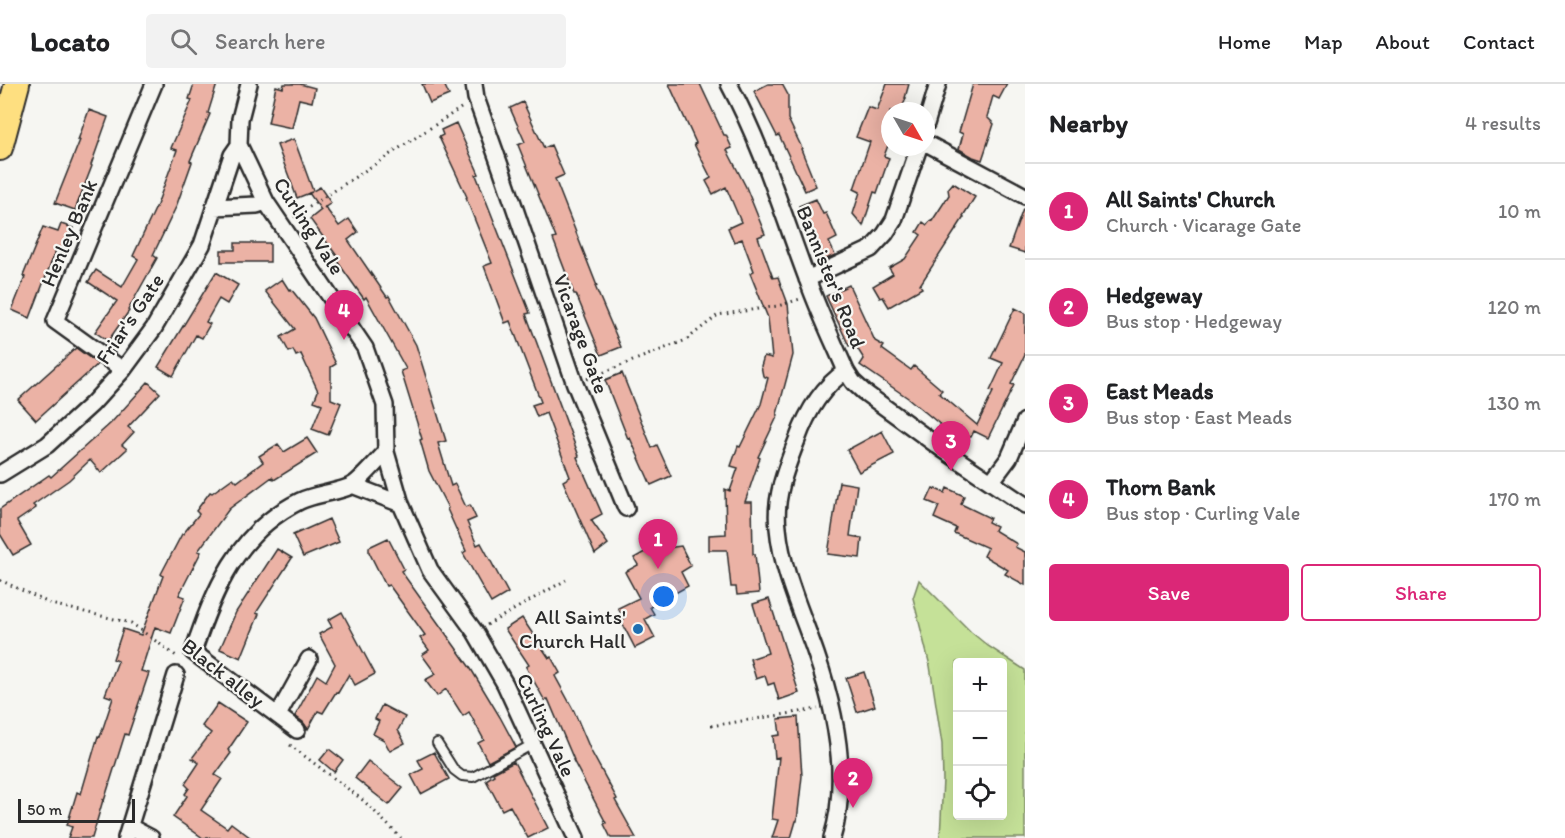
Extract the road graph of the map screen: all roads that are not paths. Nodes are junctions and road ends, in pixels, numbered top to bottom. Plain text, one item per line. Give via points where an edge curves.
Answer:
1 (17, 84) edge
2 (154, 84) edge
3 (249, 84) edge
4 (729, 84) edge
5 (938, 84) edge
6 (475, 91) edge
7 (933, 102) edge
8 (239, 145) junction
9 (0, 148) edge
10 (935, 148) edge
11 (916, 156) edge
12 (1025, 196) edge
13 (266, 202) junction
14 (214, 207) junction
15 (807, 279) junction
16 (123, 370) junction
17 (846, 371) junction
18 (1025, 421) edge
19 (386, 452) junction
20 (0, 474) edge
21 (991, 482) junction
22 (352, 485) junction
23 (401, 504) junction
24 (1025, 505) edge
25 (626, 508) dead end
26 (309, 659) dead end
27 (176, 675) dead end
28 (278, 715) junction
29 (297, 730) dead end
30 (437, 743) dead end
31 (532, 744) junction
32 (128, 832) edge
33 (151, 838) edge
34 (576, 838) edge
35 (832, 838) edge

1 - 9 main road
2 - 16 street, Henley Bank via 55,321
3 - 8 street, Curling Vale via 240,119
4 - 15 street, Bannister's Road via 770,175
5 - 7 street
6 - 25 street, Vicarage Gate via 575,384
8 - 13 street, Curling Vale
8 - 14 street, Friar's Gate
10 - 12 street
11 - 15 street via 894,220 885,234 870,249
13 - 14 street
13 - 19 street, Curling Vale via 365,348 385,405
14 - 16 street, Friar's Gate via 197,254 154,328
15 - 17 street, Bannister's Road
16 - 20 street, Friar's Gate via 47,445
17 - 21 street, Bannister's Road via 864,392
17 - 35 street via 823,390 800,430 780,489 777,516 783,560 832,707 841,775
18 - 21 street via 1009,458
19 - 22 street
19 - 23 street, Curling Vale
21 - 24 street, Bannister's Road
22 - 23 street
22 - 28 street via 300,501 267,522 240,550 225,572 193,652
23 - 31 street, Curling Vale via 430,570 475,632 505,684
26 - 28 street
27 - 32 street
28 - 29 street
30 - 31 lane via 454,770 473,777
31 - 34 street, Curling Vale
32 - 33 street

